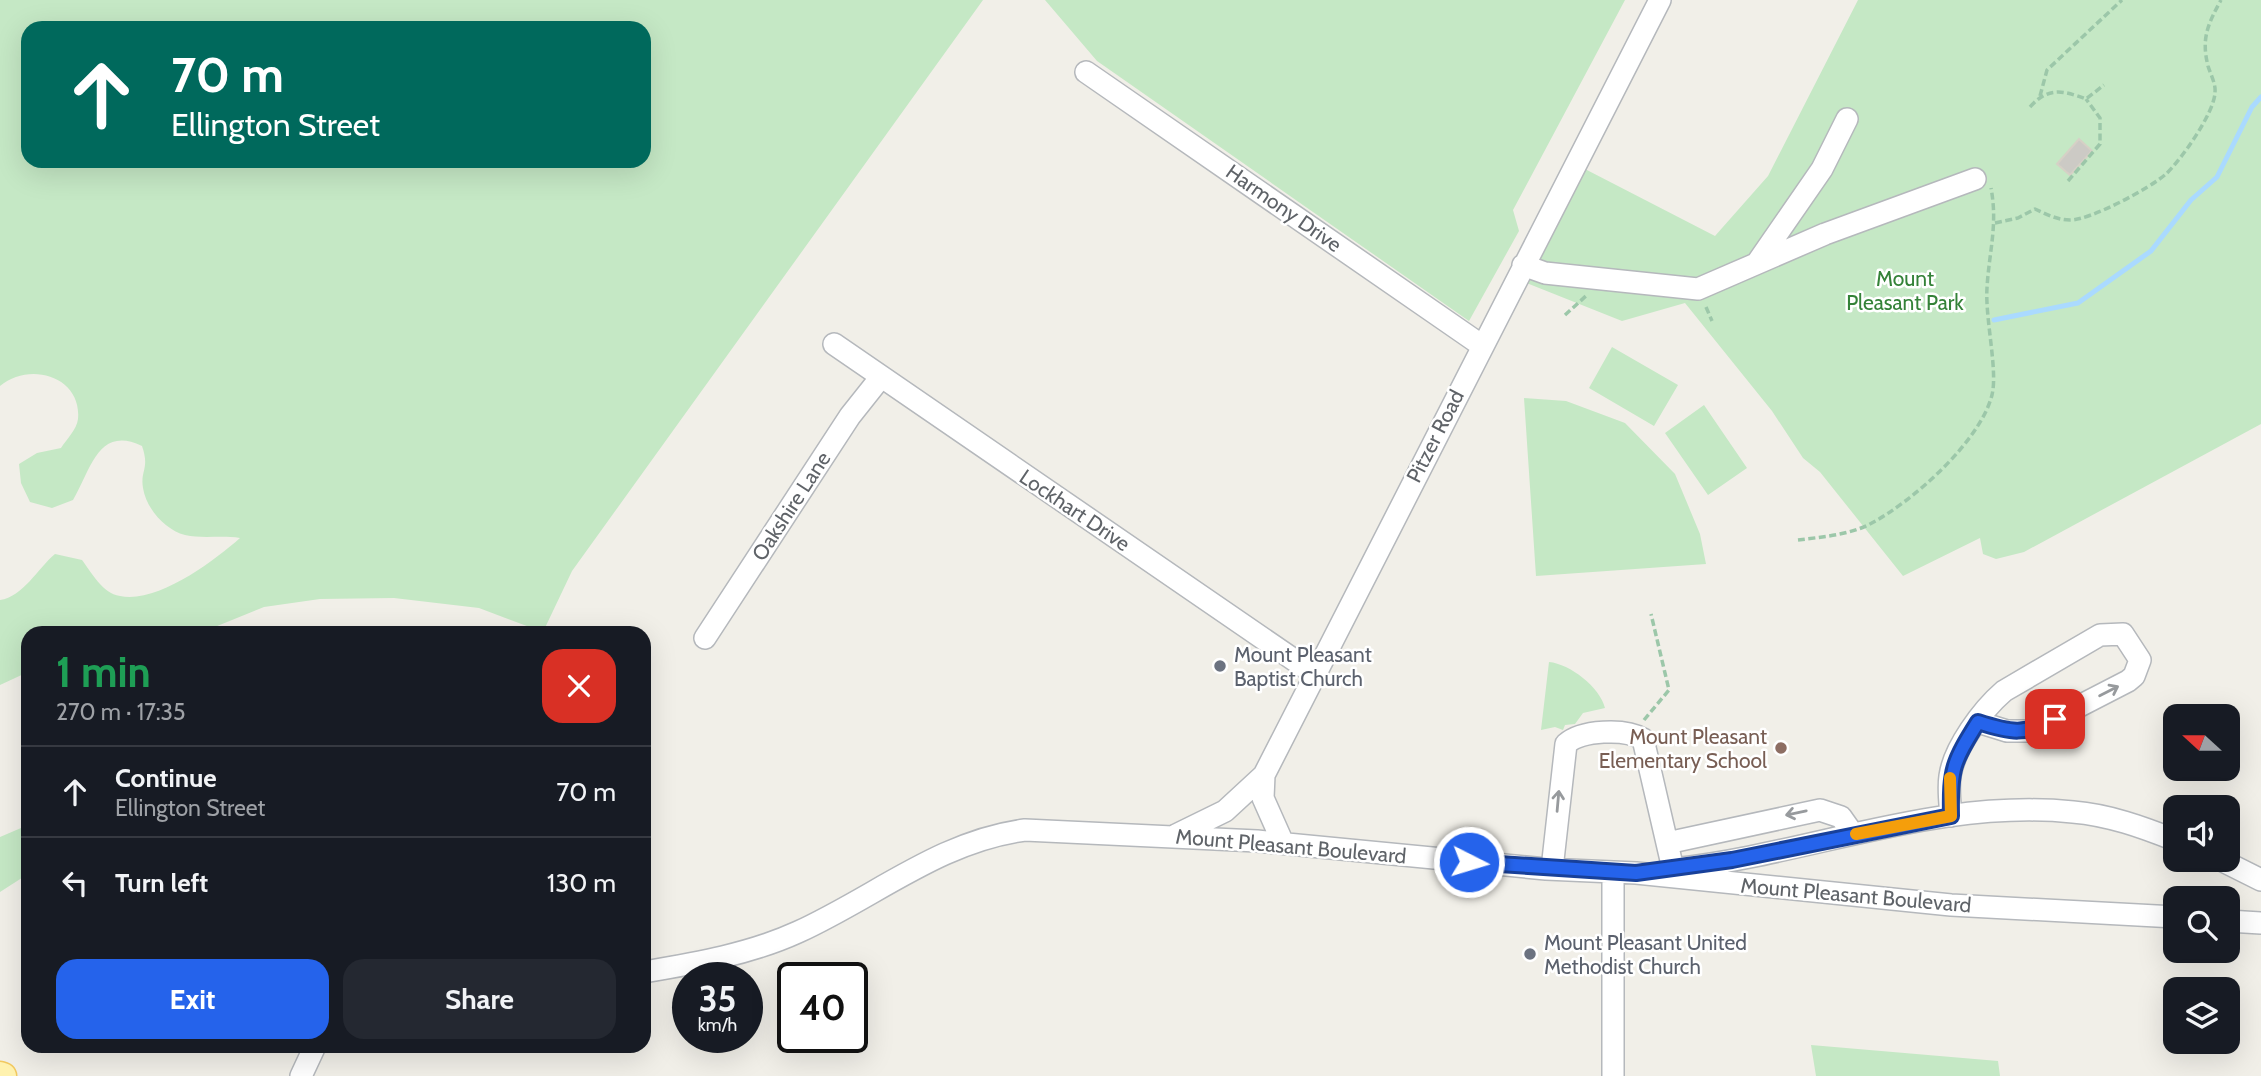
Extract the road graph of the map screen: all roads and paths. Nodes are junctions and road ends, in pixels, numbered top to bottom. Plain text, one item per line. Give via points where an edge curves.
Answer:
1 (1660, 0) edge
2 (2122, 0) edge
3 (2221, 0) edge
4 (1086, 72) dead end
5 (2104, 85) dead end
6 (2040, 96) junction
7 (2086, 99) junction
8 (2030, 107) dead end
9 (1847, 119) dead end
10 (1981, 179) joint
11 (2068, 181) dead end
12 (1995, 223) junction
13 (1757, 263) junction
14 (1523, 265) junction
15 (1587, 296) dead end
16 (1565, 315) dead end
17 (834, 344) dead end
18 (1481, 345) junction
19 (881, 377) junction
20 (1798, 540) dead end
21 (1651, 614) dead end
22 (705, 638) dead end
23 (1316, 675) junction
24 (1978, 722) junction
25 (1633, 733) junction
26 (1264, 775) junction
27 (1951, 816) junction
28 (1853, 834) junction
29 (2163, 835) edge
30 (1174, 836) junction
31 (1667, 843) junction
32 (1283, 844) junction
33 (1552, 869) junction
34 (1673, 869) junction
35 (2240, 870) edge
36 (1613, 872) junction
37 (1636, 873) junction
38 (2261, 880) edge
39 (2163, 916) edge
40 (2240, 921) edge
41 (2261, 923) edge
42 (651, 971) edge
43 (312, 1053) edge
44 (301, 1076) edge
45 (1612, 1076) edge

1 - 14 street, Pitzer Road
2 - 6 path via 2047,70
3 - 12 path via 2203,45 2216,92 2190,144 2166,174 2129,199 2073,220 2053,218 2035,209
4 - 18 street, Harmony Drive
5 - 7 path
6 - 7 path via 2057,90
6 - 8 path
7 - 11 path via 2100,118 2100,144
9 - 13 street via 1822,169
10 - 12 path via 1990,187
10 - 13 street
12 - 20 path via 1987,289 1994,380 1984,413 1953,459 1912,498 1868,525
13 - 14 street via 1698,289 1545,273
14 - 18 street, Pitzer Road
15 - 16 path
17 - 19 street, Lockhart Drive
18 - 23 street, Pitzer Road
19 - 22 street, Oakshire Lane via 850,416
19 - 23 street, Lockhart Drive
21 - 25 path via 1669,690
23 - 26 street, Pitzer Road
24 -> 24 street via 2007,731 2031,731 2128,681 2140,660 2123,634 2100,635 2004,691
24 - 27 street via 1950,777
25 - 31 street via 1643,739
33 -> 25 street via 1566,744 1583,735
26 - 30 street, Pitzer Road via 1225,811
26 - 32 street via 1263,798
27 - 28 street
27 - 29 street via 2073,812 2133,824
28 -> 31 street via 1841,817 1819,810
28 - 34 street
30 - 32 street, Mount Pleasant Boulevard
30 - 42 street, Mount Pleasant Boulevard via 1026,830 996,834 939,855 775,942
31 - 34 street
32 - 33 street, Mount Pleasant Boulevard
33 - 36 street, Mount Pleasant Boulevard
34 - 37 street
35 - 38 street
36 - 37 street, Mount Pleasant Boulevard
36 - 45 street
37 - 39 street, Mount Pleasant Boulevard via 1925,902
40 - 41 street
43 - 44 street

